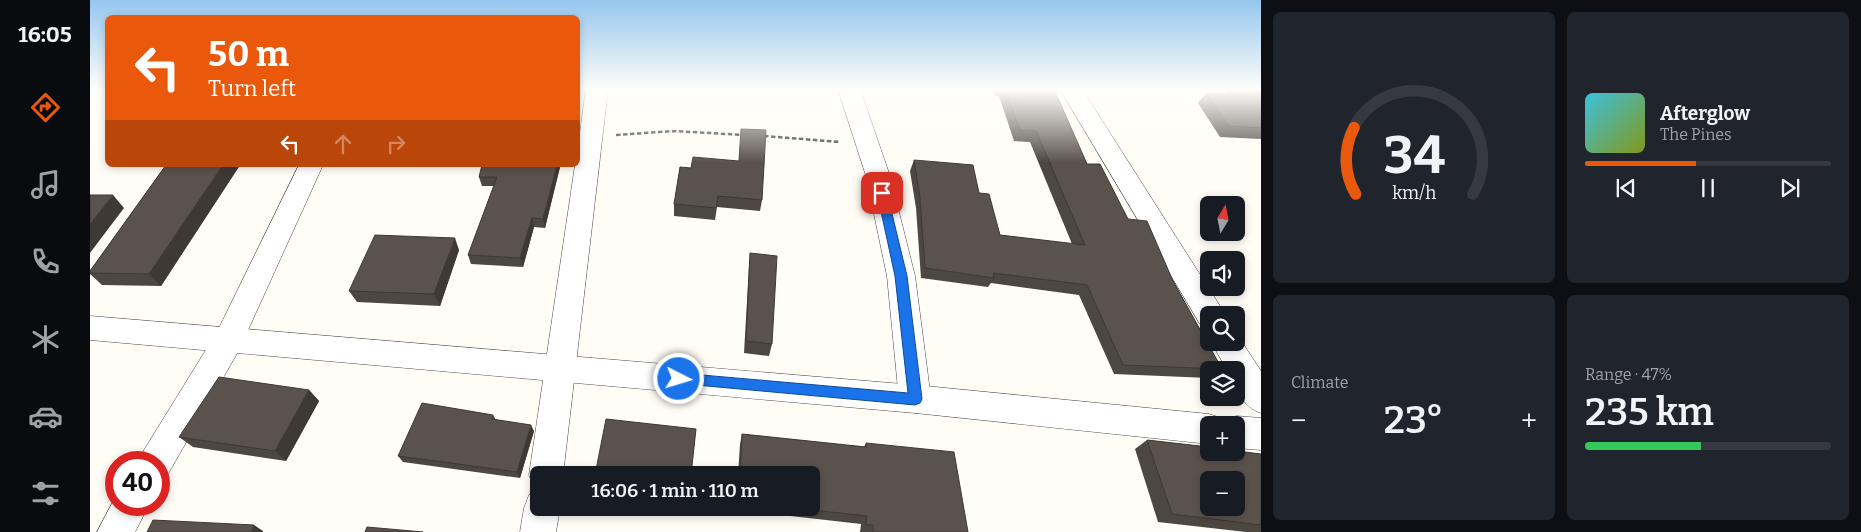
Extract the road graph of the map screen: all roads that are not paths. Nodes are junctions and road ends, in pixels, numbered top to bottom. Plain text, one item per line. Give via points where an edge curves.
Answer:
1 (593, 114) edge
2 (857, 114) edge
3 (1086, 114) edge
4 (310, 167) edge
5 (1204, 306) edge
6 (90, 328) edge
7 (228, 341) junction
8 (1232, 351) edge
9 (561, 369) junction
10 (915, 399) junction
11 (1261, 399) edge
12 (1200, 428) edge
13 (1245, 433) edge
14 (1261, 434) edge
15 (163, 451) edge
16 (547, 466) edge
17 (124, 516) edge
18 (541, 516) edge
19 (115, 532) edge
20 (538, 532) edge

1 - 9 street
2 - 10 street via 878,176 901,276
3 - 5 street
4 - 7 street
6 - 7 street
7 - 9 street
7 - 15 street
8 - 11 street
9 - 10 street
9 - 16 street
10 - 12 street
13 - 14 street
17 - 19 street
18 - 20 street

